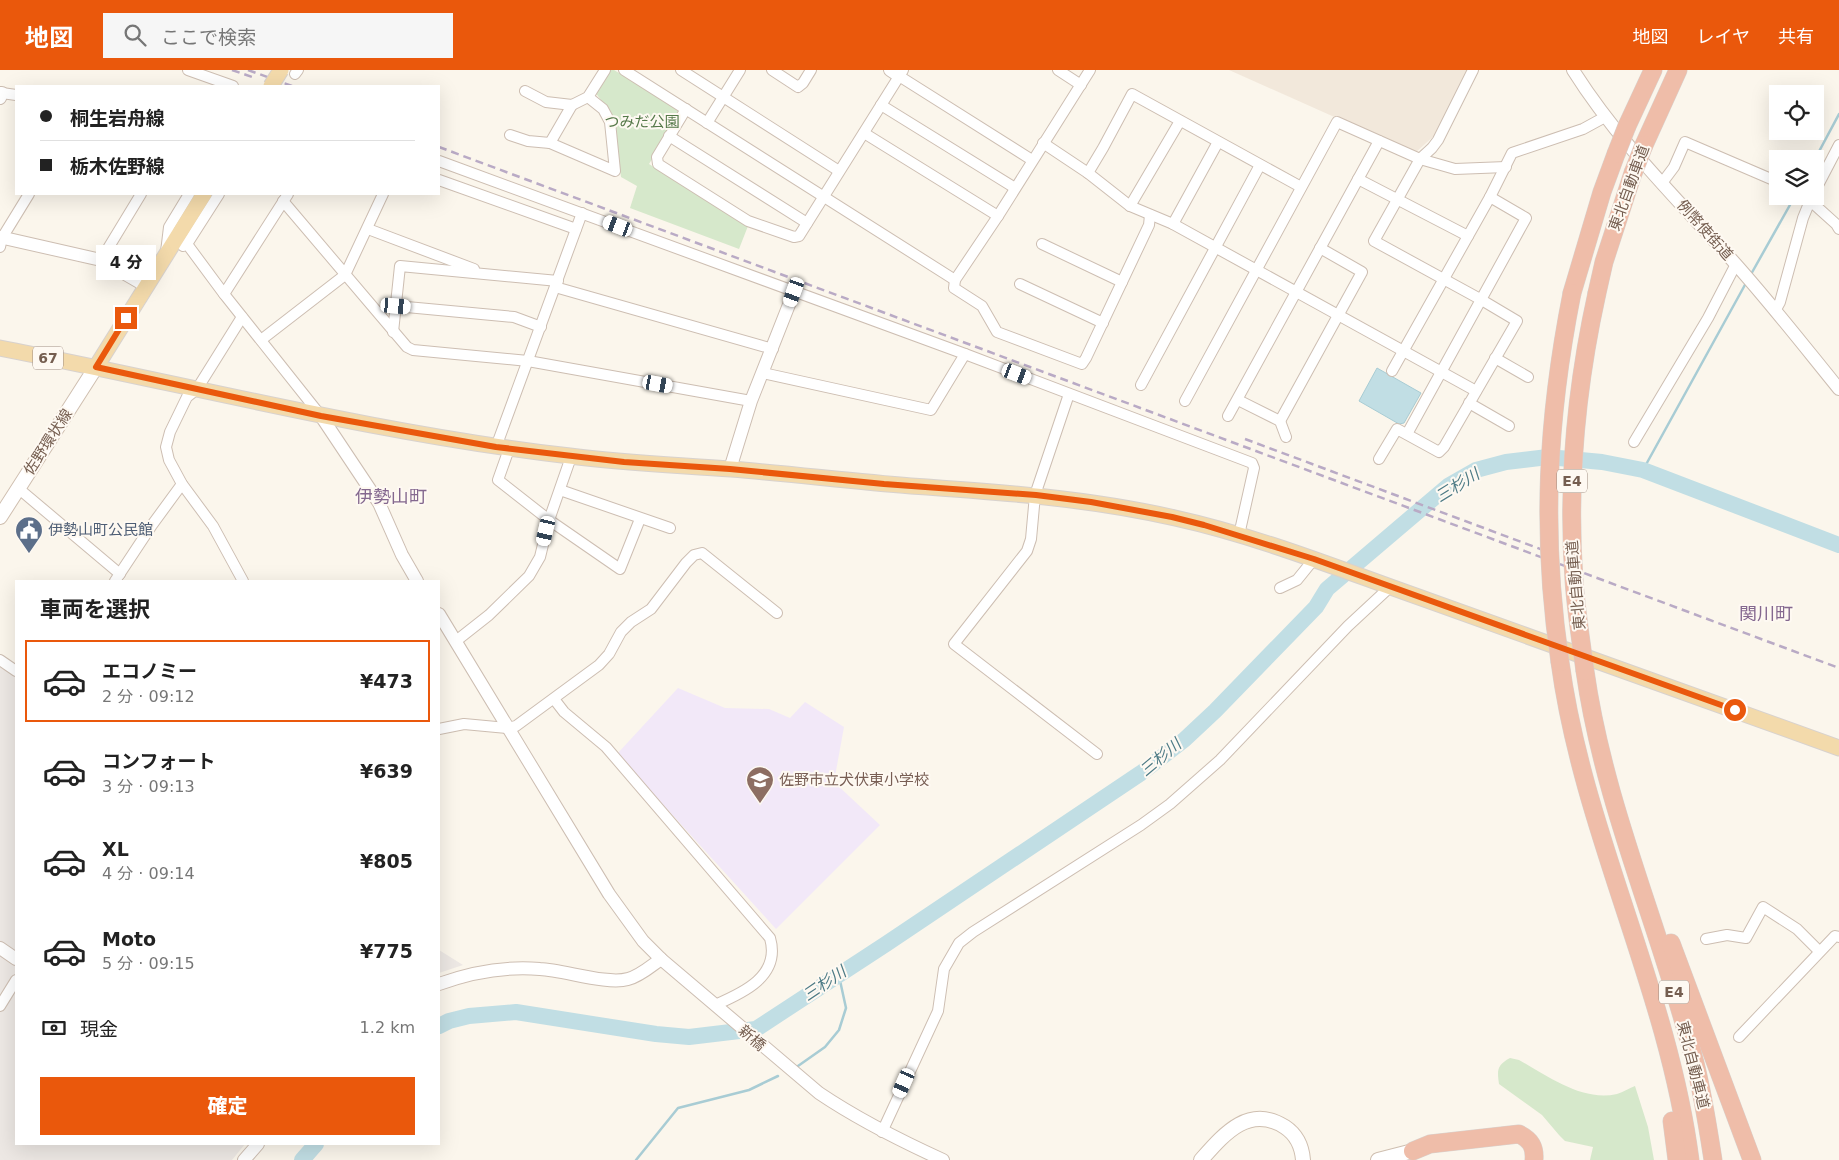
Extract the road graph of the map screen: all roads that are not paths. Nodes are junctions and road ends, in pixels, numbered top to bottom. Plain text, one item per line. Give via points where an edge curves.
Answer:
1 (188, 70) edge
2 (605, 70) edge
3 (624, 70) edge
4 (681, 70) edge
5 (740, 70) edge
6 (772, 70) edge
7 (811, 70) edge
8 (1058, 70) edge
9 (1090, 70) edge
10 (1473, 70) edge
11 (1573, 70) edge
12 (1653, 70) edge
13 (1678, 70) edge
14 (292, 71) edge
15 (898, 72) edge
16 (230, 85) edge
17 (272, 85) edge
18 (1081, 85) junction
19 (525, 90) dead end
20 (1, 95) edge
21 (15, 95) edge
22 (588, 97) junction
23 (723, 97) junction
24 (572, 105) junction
25 (882, 105) junction
26 (686, 109) junction
27 (1605, 117) junction
28 (1180, 121) junction
29 (707, 123) junction
30 (864, 133) junction
31 (510, 135) dead end
32 (669, 136) junction
33 (1379, 141) junction
34 (1218, 142) junction
35 (550, 143) junction
36 (1043, 143) junction
37 (1839, 145) edge
38 (1420, 159) junction
39 (1032, 160) junction
40 (440, 161) edge
41 (1260, 165) junction
42 (1506, 167) junction
43 (839, 171) junction
44 (1824, 171) edge
45 (1088, 173) junction
46 (1769, 178) edge
47 (1358, 179) junction
48 (440, 180) edge
49 (1662, 183) junction
50 (1301, 187) junction
51 (1015, 188) junction
52 (28, 195) edge
53 (140, 195) edge
54 (189, 195) edge
55 (204, 195) edge
56 (218, 195) edge
57 (384, 195) edge
58 (823, 196) junction
59 (1490, 197) junction
60 (286, 198) edge
61 (1397, 200) junction
62 (1807, 205) edge
63 (1818, 205) edge
64 (1130, 206) junction
65 (582, 213) junction
66 (1150, 215) junction
67 (998, 216) junction
68 (807, 223) junction
69 (1173, 224) junction
70 (368, 228) junction
71 (1839, 229) edge
72 (576, 230) junction
73 (1468, 236) junction
74 (184, 237) junction
75 (1, 241) edge
76 (1042, 244) dead end
77 (1215, 247) junction
78 (1320, 248) junction
79 (166, 254) junction
80 (102, 260) junction
81 (1738, 267) junction
82 (1257, 270) junction
83 (487, 274) junction
84 (345, 275) junction
85 (1443, 278) junction
86 (955, 280) junction
87 (1122, 282) junction
88 (556, 284) junction
89 (1020, 284) dead end
90 (146, 286) junction
91 (794, 292) junction
92 (1296, 292) junction
93 (224, 294) junction
94 (1480, 299) junction
95 (396, 306) junction
96 (1775, 311) junction
97 (1338, 315) junction
98 (242, 317) junction
99 (1103, 323) junction
100 (540, 327) junction
101 (393, 332) junction
102 (260, 340) junction
103 (0, 348) edge
104 (773, 349) junction
105 (1404, 351) junction
106 (965, 354) junction
107 (1495, 358) junction
108 (528, 361) junction
109 (96, 367) junction
110 (1392, 371) dead end
111 (1440, 371) junction
112 (763, 373) junction
113 (1528, 377) dead end
114 (1141, 385) dead end
115 (197, 389) junction
116 (1839, 389) edge
117 (1476, 391) junction
118 (1069, 394) junction
119 (1238, 400) junction
120 (752, 401) junction
121 (1185, 401) dead end
122 (1469, 403) junction
123 (321, 416) junction
124 (1228, 416) dead end
125 (1280, 421) junction
126 (1509, 426) dead end
127 (1407, 434) junction
128 (1286, 437) dead end
129 (1634, 442) dead end
130 (503, 448) junction
131 (570, 457) junction
132 (1379, 459) dead end
133 (730, 469) junction
134 (182, 484) junction
135 (18, 488) junction
136 (560, 490) junction
137 (1036, 495) junction
138 (4, 501) edge
139 (0, 517) edge
140 (640, 518) junction
141 (549, 520) junction
142 (670, 528) dead end
143 (1239, 535) junction
144 (1320, 561) junction
145 (117, 578) edge
146 (242, 580) edge
147 (416, 580) edge
148 (1387, 586) junction
149 (1280, 588) dead end
150 (777, 613) dead end
151 (440, 616) edge
152 (456, 641) junction
153 (0, 660) edge
154 (15, 670) edge
155 (554, 699) junction
156 (507, 728) junction
157 (440, 729) edge
158 (1839, 748) edge
159 (1097, 754) dead end
160 (1622, 827) junction
161 (1839, 937) edge
162 (1706, 939) dead end
163 (0, 948) edge
164 (1819, 951) junction
165 (15, 958) edge
166 (661, 959) junction
167 (15, 982) edge
168 (440, 984) edge
169 (715, 1005) junction
170 (0, 1006) edge
171 (1657, 1011) junction
172 (1739, 1037) dead end
173 (882, 1132) junction
174 (257, 1145) edge
175 (1413, 1151) junction
176 (244, 1160) edge
177 (942, 1160) edge
178 (1201, 1160) edge
179 (1303, 1160) edge
180 (1378, 1160) edge
181 (1526, 1160) edge
182 (1534, 1160) edge
183 (1677, 1160) edge
184 (1690, 1160) edge
185 (1713, 1160) edge
186 (1752, 1160) edge

1 - 16 street
2 - 22 street
3 - 26 street
4 - 23 street
5 - 23 street
6 - 7 street via 798,87
8 - 18 street
9 - 18 street
10 - 38 street via 1438,140
11 - 27 street, 例幣使街道
12 - 171 highway, 東北自動車道 / E4, bridge via 1602,192 1572,293 1557,383 1549,478 1550,573 1560,662 1573,733
13 - 160 highway, 東北自動車道 / E4, bridge via 1644,145 1604,262 1579,387 1572,480 1574,582 1585,670 1595,725
14 - 17 main road, bridge
15 - 25 street
15 - 39 street
18 - 36 street
19 - 24 street via 546,102
20 - 21 street
22 - 24 street
22 - 35 street via 603,109 610,122 615,171
23 - 29 street
23 - 43 street
24 - 35 street
25 - 30 street
25 - 51 street
26 - 29 street
26 - 32 street
27 - 42 street via 1583,129 1512,153
27 - 49 street, 例幣使街道
28 - 34 street
28 - 45 street via 1132,94
28 - 64 street
29 - 58 street
30 - 43 street
30 - 67 street
31 - 35 street
32 - 68 street
32 - 68 street via 657,162 748,221 794,237 799,236
33 - 38 street
33 - 47 street
33 - 50 street via 1337,122
34 - 41 street
34 - 69 street
36 - 39 street
36 - 45 street
37 - 44 street
38 - 42 street via 1455,169
38 - 61 street
39 - 51 street
40 - 65 street
41 - 50 street
41 - 77 street
42 - 59 street
43 - 58 street
45 - 64 street
46 - 49 street via 1685,142 1674,167
47 - 61 street
47 - 78 street
48 - 72 street
49 - 81 street, 例幣使街道
50 - 82 street
51 - 67 street
52 - 75 street
53 - 80 street
54 - 79 street via 169,226
55 - 74 main road
56 - 74 street
57 - 70 street
58 - 68 street
58 - 86 street
59 - 73 street
59 - 94 street via 1526,218
60 - 84 street
60 - 93 street
61 - 73 street
61 - 85 street via 1374,241
62 - 96 street
63 - 71 street
64 - 66 street
65 - 72 street
65 - 91 street
66 - 69 street
66 - 87 street via 1149,225
67 - 86 street
69 - 77 street
70 - 83 street
70 - 84 street
72 - 88 street
73 - 85 street
74 - 79 main road
74 - 93 street
75 - 80 street
76 - 87 street
77 - 82 street
77 - 114 street
78 - 92 street
78 - 97 street via 1362,272
79 - 90 main road
80 - 90 street
81 - 96 street, 例幣使街道
81 - 129 street
82 - 92 street
82 - 121 street
83 - 88 street
83 - 95 street via 400,266
84 - 101 street
84 - 102 street
85 - 94 street
85 - 105 street
86 - 99 street via 954,288 982,306 997,332 1082,364
87 - 99 street
88 - 100 street
88 - 104 street
89 - 99 street
90 - 109 main road
91 - 104 street
91 - 106 street
92 - 97 street
92 - 119 street
93 - 98 street
94 - 107 street via 1517,321
94 - 111 street
95 - 100 street via 514,317
95 - 101 street
96 - 116 street, 例幣使街道
97 - 105 street
97 - 125 street
98 - 102 street
98 - 115 street
100 - 108 street
101 - 108 street via 413,350
102 - 123 street
103 - 109 main road, 67
104 - 112 street
105 - 110 street
105 - 111 street
106 - 112 street via 931,410
106 - 118 street
107 - 113 street
107 - 117 street
108 - 120 street
108 - 130 street
109 - 115 main road, 67
109 - 135 main road, 佐野環状線
111 - 117 street
111 - 127 street
112 - 120 street
115 - 123 main road, 67
115 - 134 street via 187,397 166,447
117 - 122 street
118 - 137 street
118 - 143 street via 1252,463 1254,468
119 - 124 street
119 - 125 street
120 - 133 street
122 - 126 street
122 - 127 street via 1439,452
123 - 130 main road, 67
123 - 147 street via 379,503
125 - 128 street
127 - 132 street via 1397,428
130 - 131 main road, 67
130 - 141 street via 498,480
131 - 133 main road, 67
131 - 136 street
133 - 137 main road, 67
134 - 145 street
134 - 146 street via 213,526
135 - 138 main road, 佐野環状線
135 - 145 street
136 - 140 street
136 - 141 street
137 - 143 main road, 67 via 1164,515
137 - 159 street via 1027,551 954,644
138 - 139 main road, 佐野環状線
140 - 141 street via 620,569
140 - 142 street
141 - 152 street via 540,557 529,576 489,615
143 - 144 main road, 67
144 - 148 main road, 67
144 - 149 street via 1297,580
148 - 158 main road, 67
148 - 173 street via 1220,760 1170,804 959,943 944,969 938,1011
150 - 155 street via 702,553 694,555 651,609 622,632 610,654
151 - 152 street, 新橋
152 - 156 street, 新橋
153 - 154 street
155 - 156 street via 516,726
155 - 169 street via 564,712 606,747 770,938 773,948 771,961 760,980 749,989
156 - 157 street via 464,724
156 - 166 street, 新橋 via 609,894
160 - 185 highway, 東北自動車道 / E4 via 1687,1033
160 - 186 highway via 1656,903
161 - 164 street via 1835,936
162 - 164 street via 1727,935 1746,938 1763,907 1797,929
163 - 165 street
164 - 172 street
166 - 168 street via 626,980 541,969 502,969 466,974
166 - 169 street, 新橋
167 - 170 street
169 - 173 street, 新橋 via 827,1098
171 - 183 highway via 1656,1045
171 - 184 highway, 東北自動車道 / E4 via 1678,1091
173 - 177 street, 新橋
174 - 176 street
175 - 180 main road
175 - 181 highway via 1511,1143 1521,1148
175 - 182 highway via 1430,1144 1520,1134 1534,1147
178 - 179 main road via 1229,1131 1250,1119 1260,1119 1270,1120 1289,1130 1297,1138

